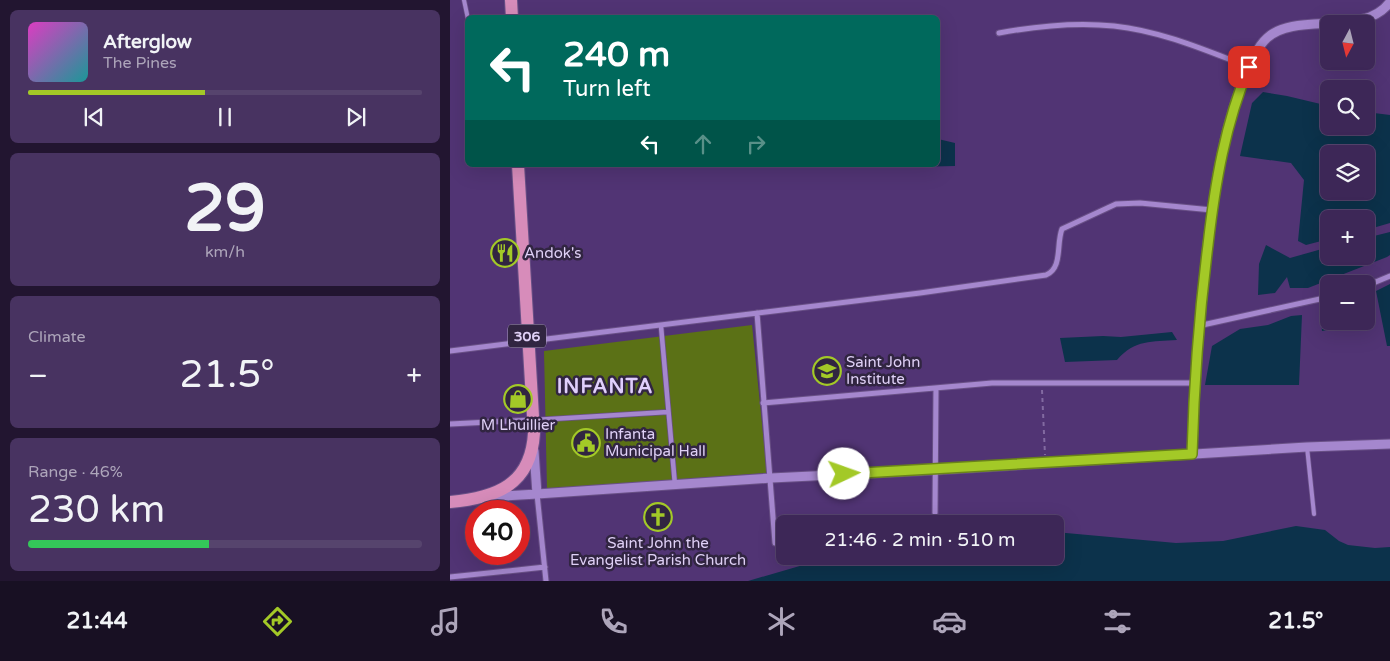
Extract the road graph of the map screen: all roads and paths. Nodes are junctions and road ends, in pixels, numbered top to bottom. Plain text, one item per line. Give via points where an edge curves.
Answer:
1 (464, 0) edge
2 (511, 0) edge
3 (1390, 2) edge
4 (467, 15) edge
5 (512, 15) edge
6 (1000, 32) dead end
7 (1249, 67) junction
8 (518, 167) edge
9 (1212, 210) junction
10 (1390, 276) edge
11 (1375, 282) edge
12 (1320, 299) edge
13 (757, 313) junction
14 (661, 326) junction
15 (1198, 326) junction
16 (528, 342) junction
17 (450, 351) edge
18 (1042, 382) junction
19 (1194, 383) junction
20 (936, 388) junction
21 (763, 403) junction
22 (668, 412) junction
23 (533, 420) junction
24 (450, 424) edge
25 (1390, 444) edge
26 (533, 446) junction
27 (1307, 447) junction
28 (1192, 454) junction
29 (1045, 462) junction
30 (935, 470) junction
31 (771, 478) junction
32 (675, 485) junction
33 (537, 494) junction
34 (482, 498) junction
35 (450, 502) edge
36 (935, 513) dead end
37 (1314, 514) dead end
38 (776, 543) dead end
39 (545, 567) junction
40 (450, 576) edge
41 (546, 581) edge

1 - 4 lane
2 - 5 main road
3 - 7 street via 1383,10 1366,18 1292,27 1275,33 1263,42
6 - 7 street via 1054,25 1113,26 1158,34
7 - 9 street via 1228,126
8 - 16 main road, 306
9 - 13 street via 1116,204 1062,229 1056,266 1046,275
9 - 15 street
10 - 11 street
12 - 15 street
13 - 14 street
13 - 21 street
14 - 16 street
14 - 22 street
15 - 19 street
16 - 17 street
16 - 23 main road, 306
18 - 19 street
18 - 20 street
18 - 29 path
19 - 28 street
20 - 21 street
20 - 30 street
21 - 31 street
22 - 23 street
22 - 32 street
23 - 24 street
23 - 26 main road, 306
25 - 27 street
26 - 33 street
26 - 34 main road, 306 via 529,460 517,478 498,492
27 - 28 street
27 - 37 lane
28 - 29 street
29 - 30 street
30 - 31 street
30 - 36 street
31 - 32 street
31 - 38 street
32 - 33 street
33 - 34 street
33 - 39 street
34 - 35 main road, 306
39 - 40 street
39 - 41 street

